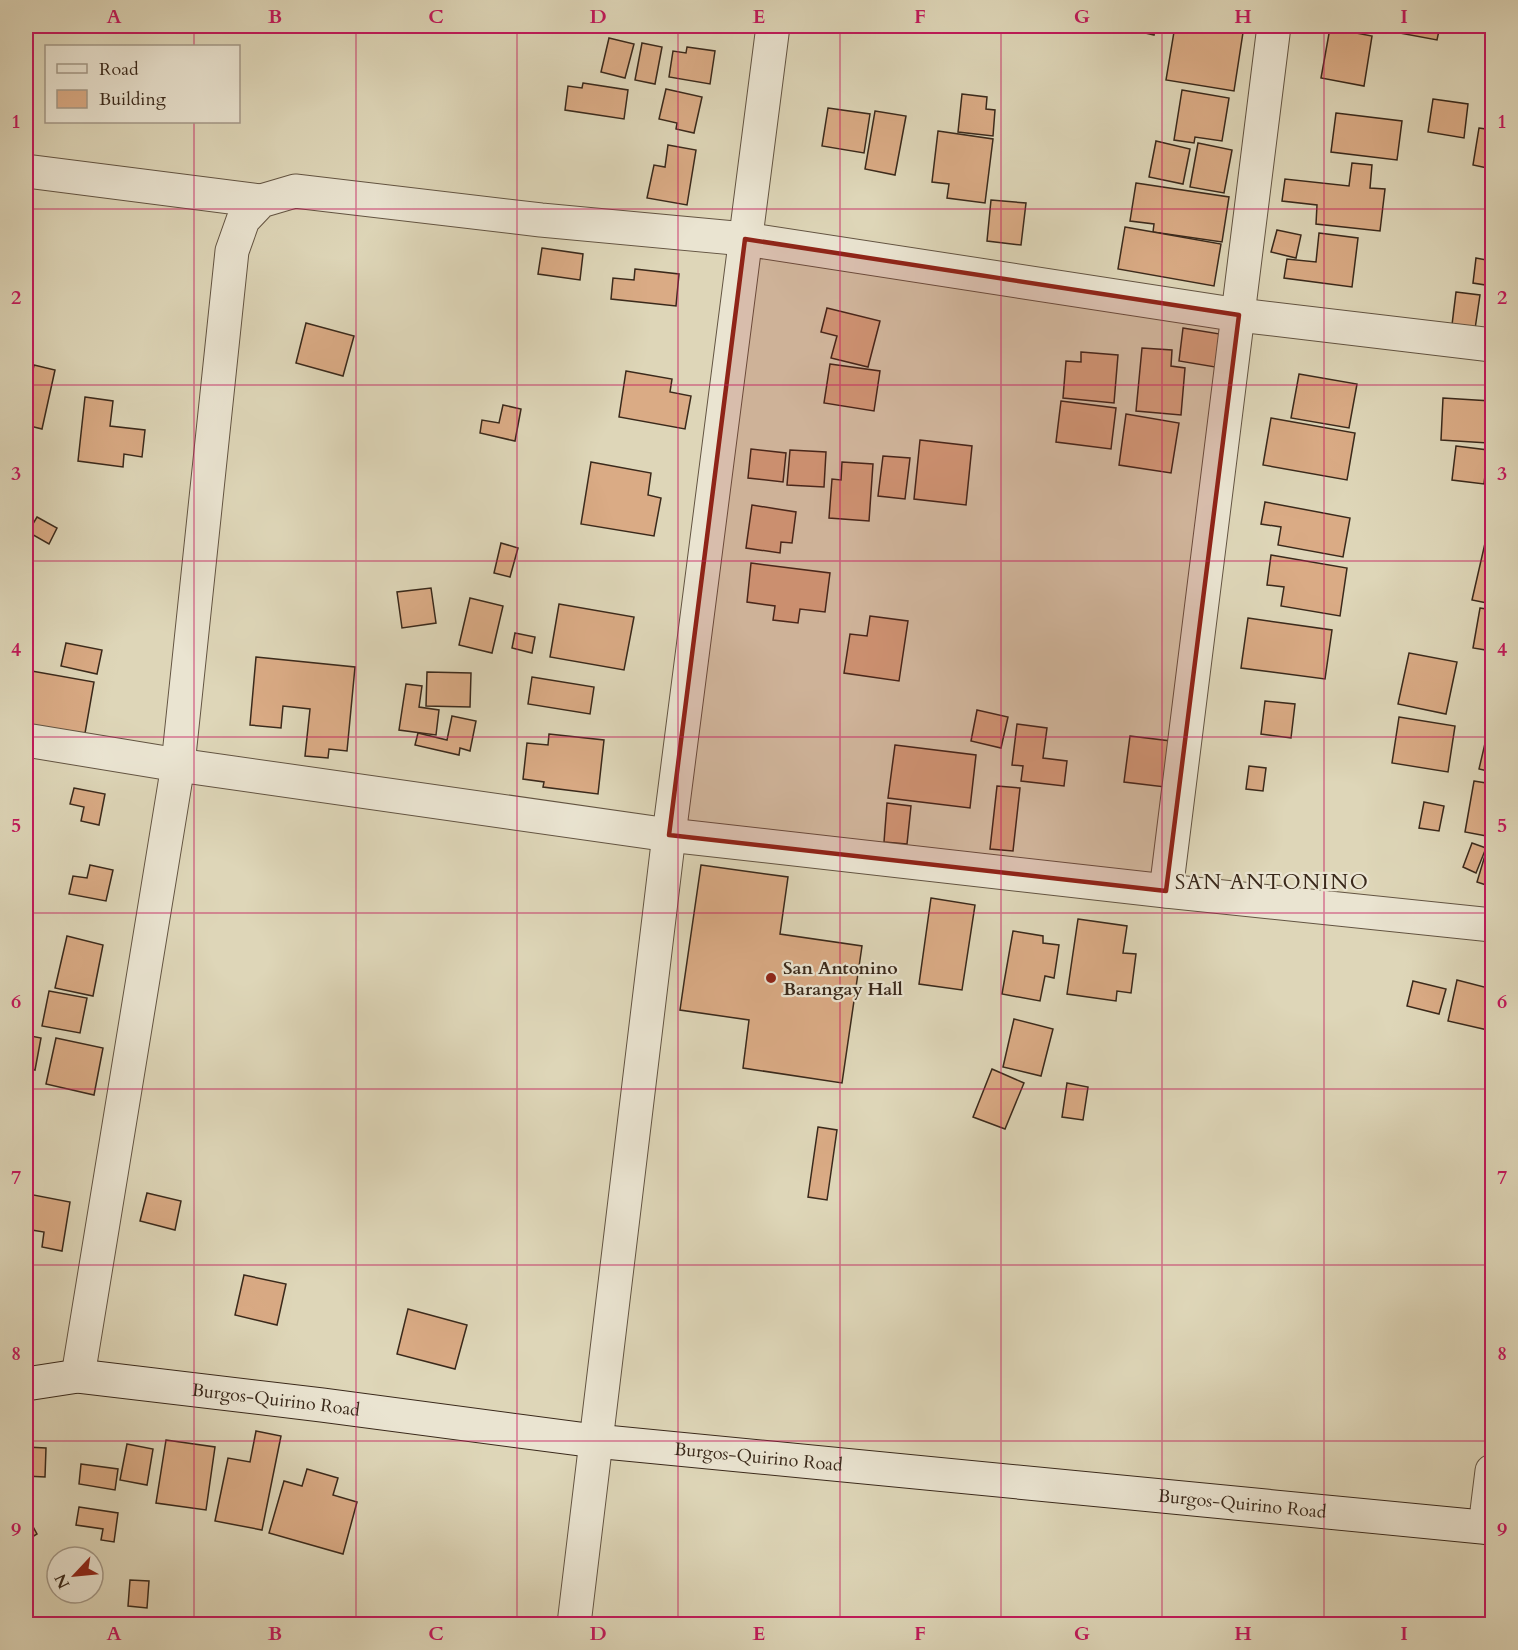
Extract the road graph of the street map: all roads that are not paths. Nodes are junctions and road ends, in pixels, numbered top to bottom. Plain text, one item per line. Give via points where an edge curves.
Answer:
1 (773, 26) edge
2 (1274, 26) edge
3 (26, 171) edge
4 (261, 201) junction
5 (745, 239) junction
6 (1239, 315) junction
7 (1492, 345) edge
8 (26, 740) edge
9 (178, 765) junction
10 (669, 835) junction
11 (1166, 891) junction
12 (1492, 925) edge
13 (78, 1376) junction
14 (26, 1384) edge
15 (595, 1441) junction
16 (1492, 1471) edge
17 (1489, 1528) edge
18 (574, 1624) edge

1 - 5 street
2 - 6 street
3 - 4 street
4 - 5 street via 295,191
4 - 9 street via 243,220 232,252
5 - 6 street
5 - 10 street
6 - 7 street
6 - 11 street
8 - 9 street
9 - 10 street
9 - 13 street
10 - 11 street
10 - 15 street
11 - 12 street
13 - 14 street, Burgos-Quirino Road
13 - 15 street, Burgos-Quirino Road
15 - 17 street, Burgos-Quirino Road
15 - 18 street
16 - 17 street

